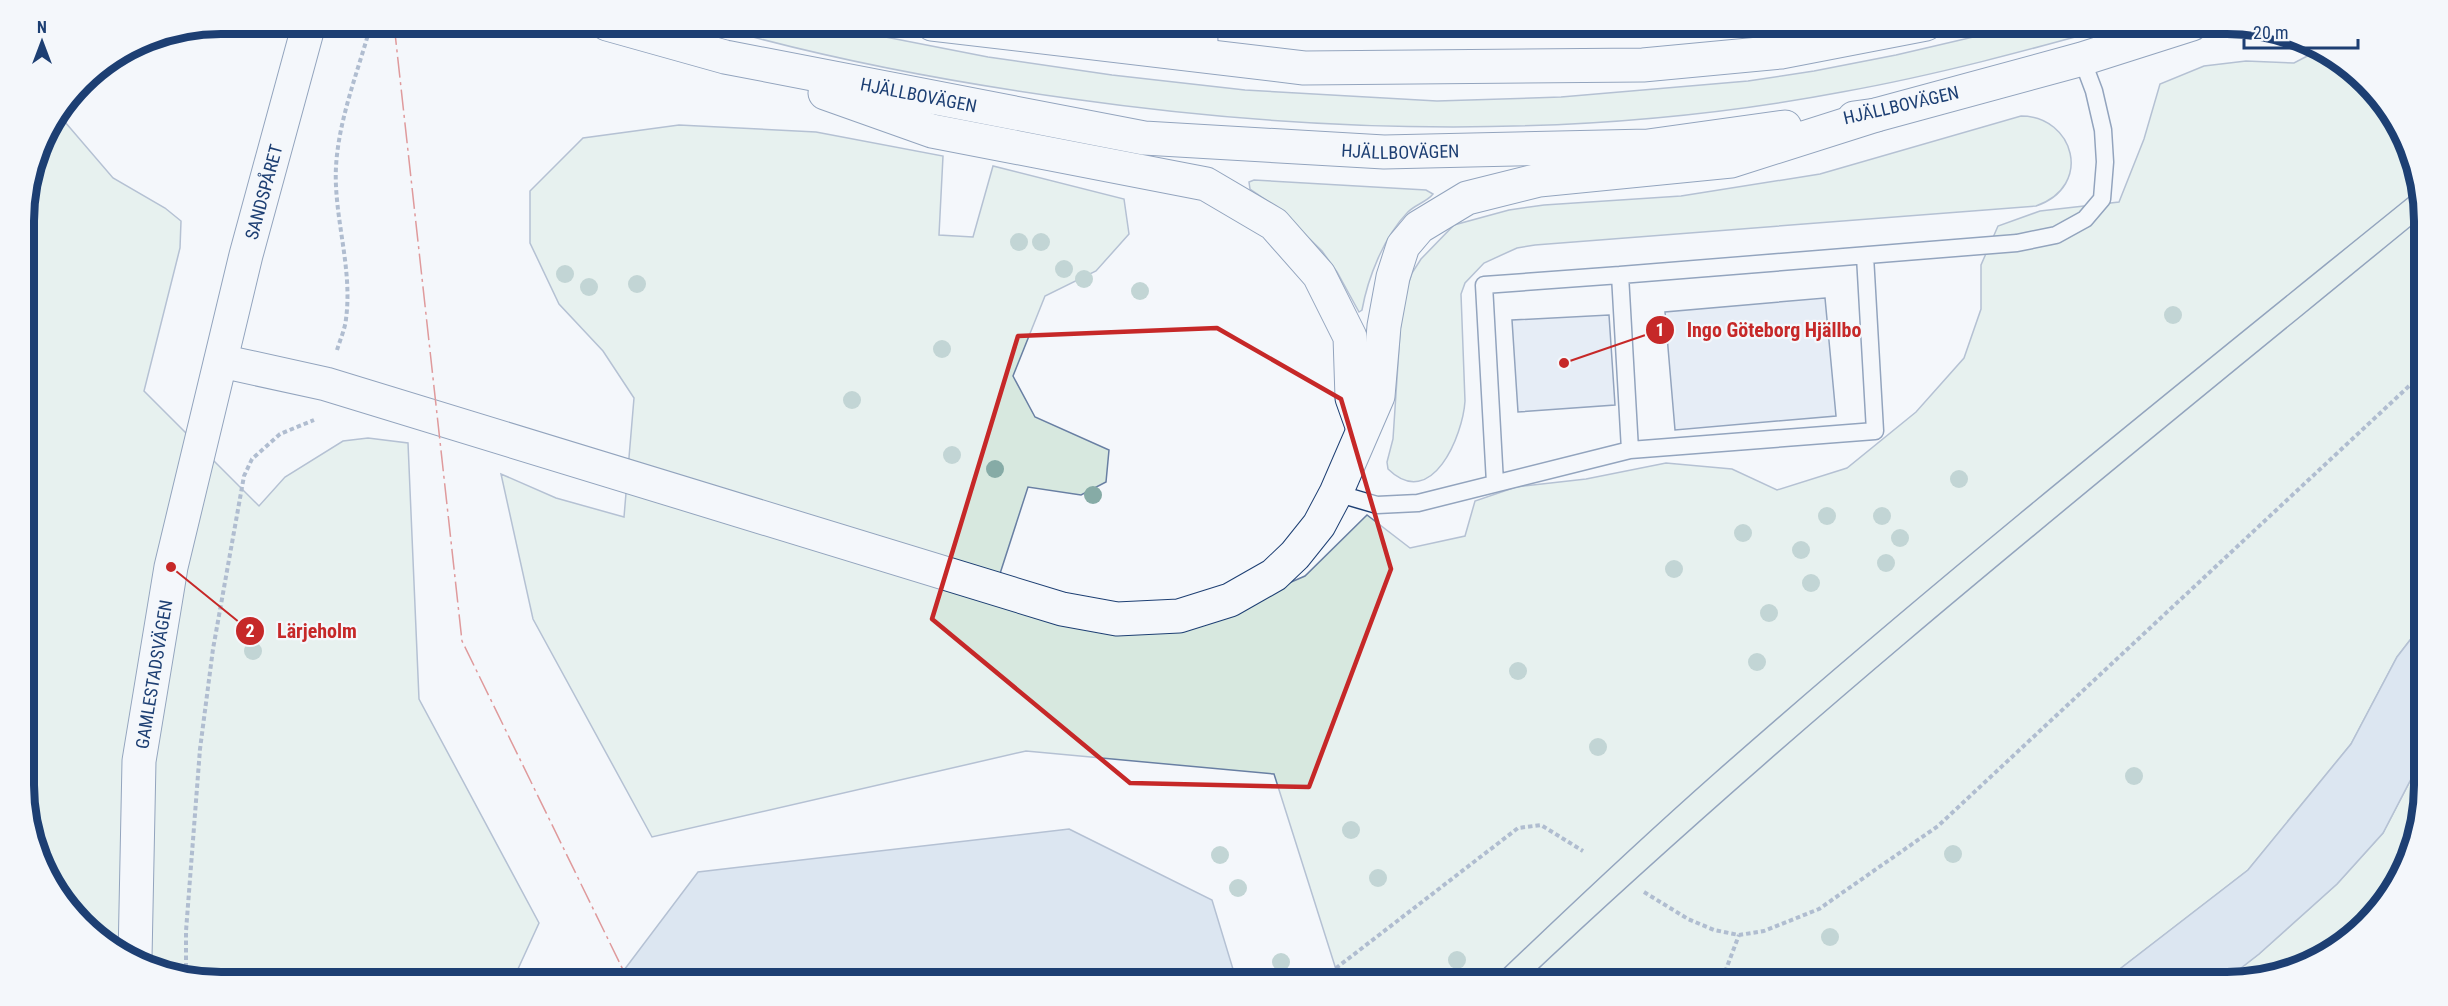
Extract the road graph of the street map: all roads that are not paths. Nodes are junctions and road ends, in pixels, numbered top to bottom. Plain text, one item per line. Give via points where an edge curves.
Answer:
1 (306, 34) edge
2 (643, 34) edge
3 (1017, 34) edge
4 (1181, 34) edge
5 (1874, 34) edge
6 (2161, 34) edge
7 (725, 57) junction
8 (2082, 59) junction
9 (1304, 68) junction
10 (1876, 115) junction
11 (1865, 256) junction
12 (1620, 275) junction
13 (221, 361) junction
14 (1363, 429) junction
15 (1630, 450) junction
16 (1495, 483) junction
17 (1336, 493) junction
18 (135, 950) edge

1 - 13 main road, SANDSPÅRET
2 - 7 main road, HJÄLLBOVÄGEN
3 - 9 main road
4 - 9 main road
5 - 9 main road via 1781,52 1643,65
6 - 8 main road, HJÄLLBOVÄGEN
7 - 10 main road, HJÄLLBOVÄGEN via 1144,138 1384,153 1648,146
7 - 14 main road via 932,131 1206,184 1274,224 1319,275 1350,337 1352,398
8 - 10 main road, HJÄLLBOVÄGEN
8 - 11 lane via 2103,130 2105,162 2102,199 2085,219 2056,235 2017,243
10 - 14 main road via 1731,161 1539,180 1467,198 1419,227 1403,246 1393,277 1378,396
11 - 12 lane
11 - 15 lane via 1875,431
12 - 15 lane
12 - 16 lane via 1484,285
13 - 17 main road via 326,384 1062,609 1117,619 1179,616 1230,600 1274,575 1319,525
13 - 18 main road, GAMLESTADSVÄGEN via 171,567 139,761
14 - 17 main road
15 - 16 lane
16 - 17 lane via 1418,503 1377,505

